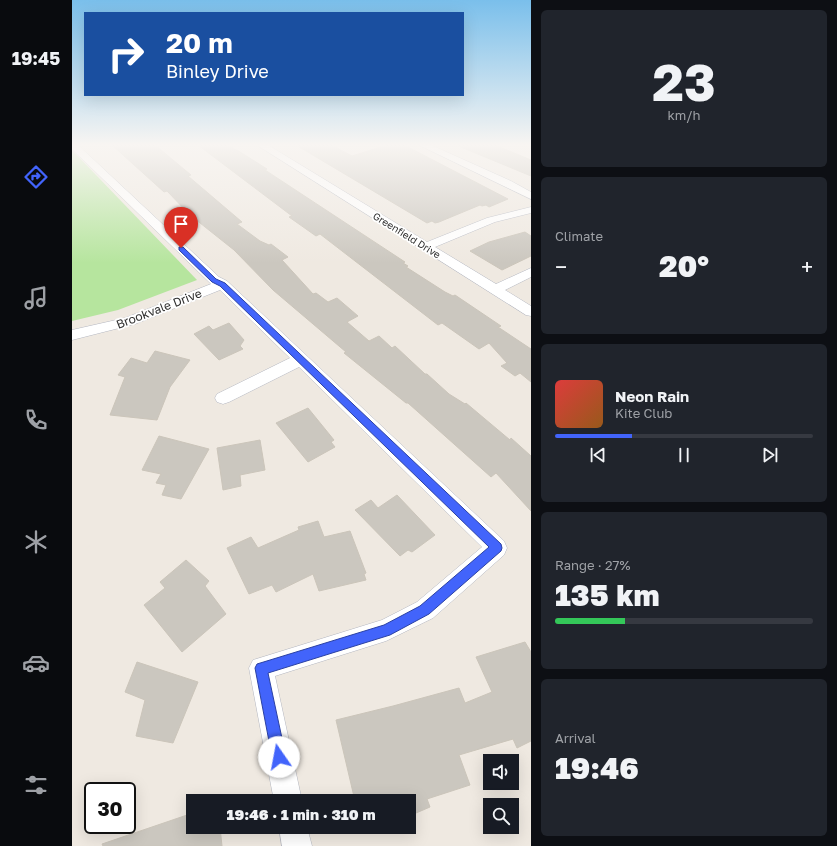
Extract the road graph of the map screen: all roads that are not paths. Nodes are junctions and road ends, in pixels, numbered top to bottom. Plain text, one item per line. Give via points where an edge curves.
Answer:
1 (114, 184) edge
2 (325, 184) edge
3 (509, 184) edge
4 (531, 196) edge
5 (531, 210) edge
6 (425, 247) junction
7 (531, 272) edge
8 (222, 284) junction
9 (495, 290) junction
10 (531, 312) edge
11 (72, 335) edge
12 (300, 360) junction
13 (224, 398) dead end
14 (287, 794) edge
15 (294, 834) edge
16 (297, 846) edge

1 - 8 street via 214,280
2 - 6 street, Greenfield Drive
3 - 4 street
5 - 6 street via 491,220
6 - 9 street, Greenfield Drive
7 - 9 street
8 - 11 street, Brookvale Drive via 137,320
8 - 12 street
9 - 10 street, Greenfield Drive
12 - 13 street
12 - 14 street via 497,548 425,610 386,630 261,668
15 - 16 street

